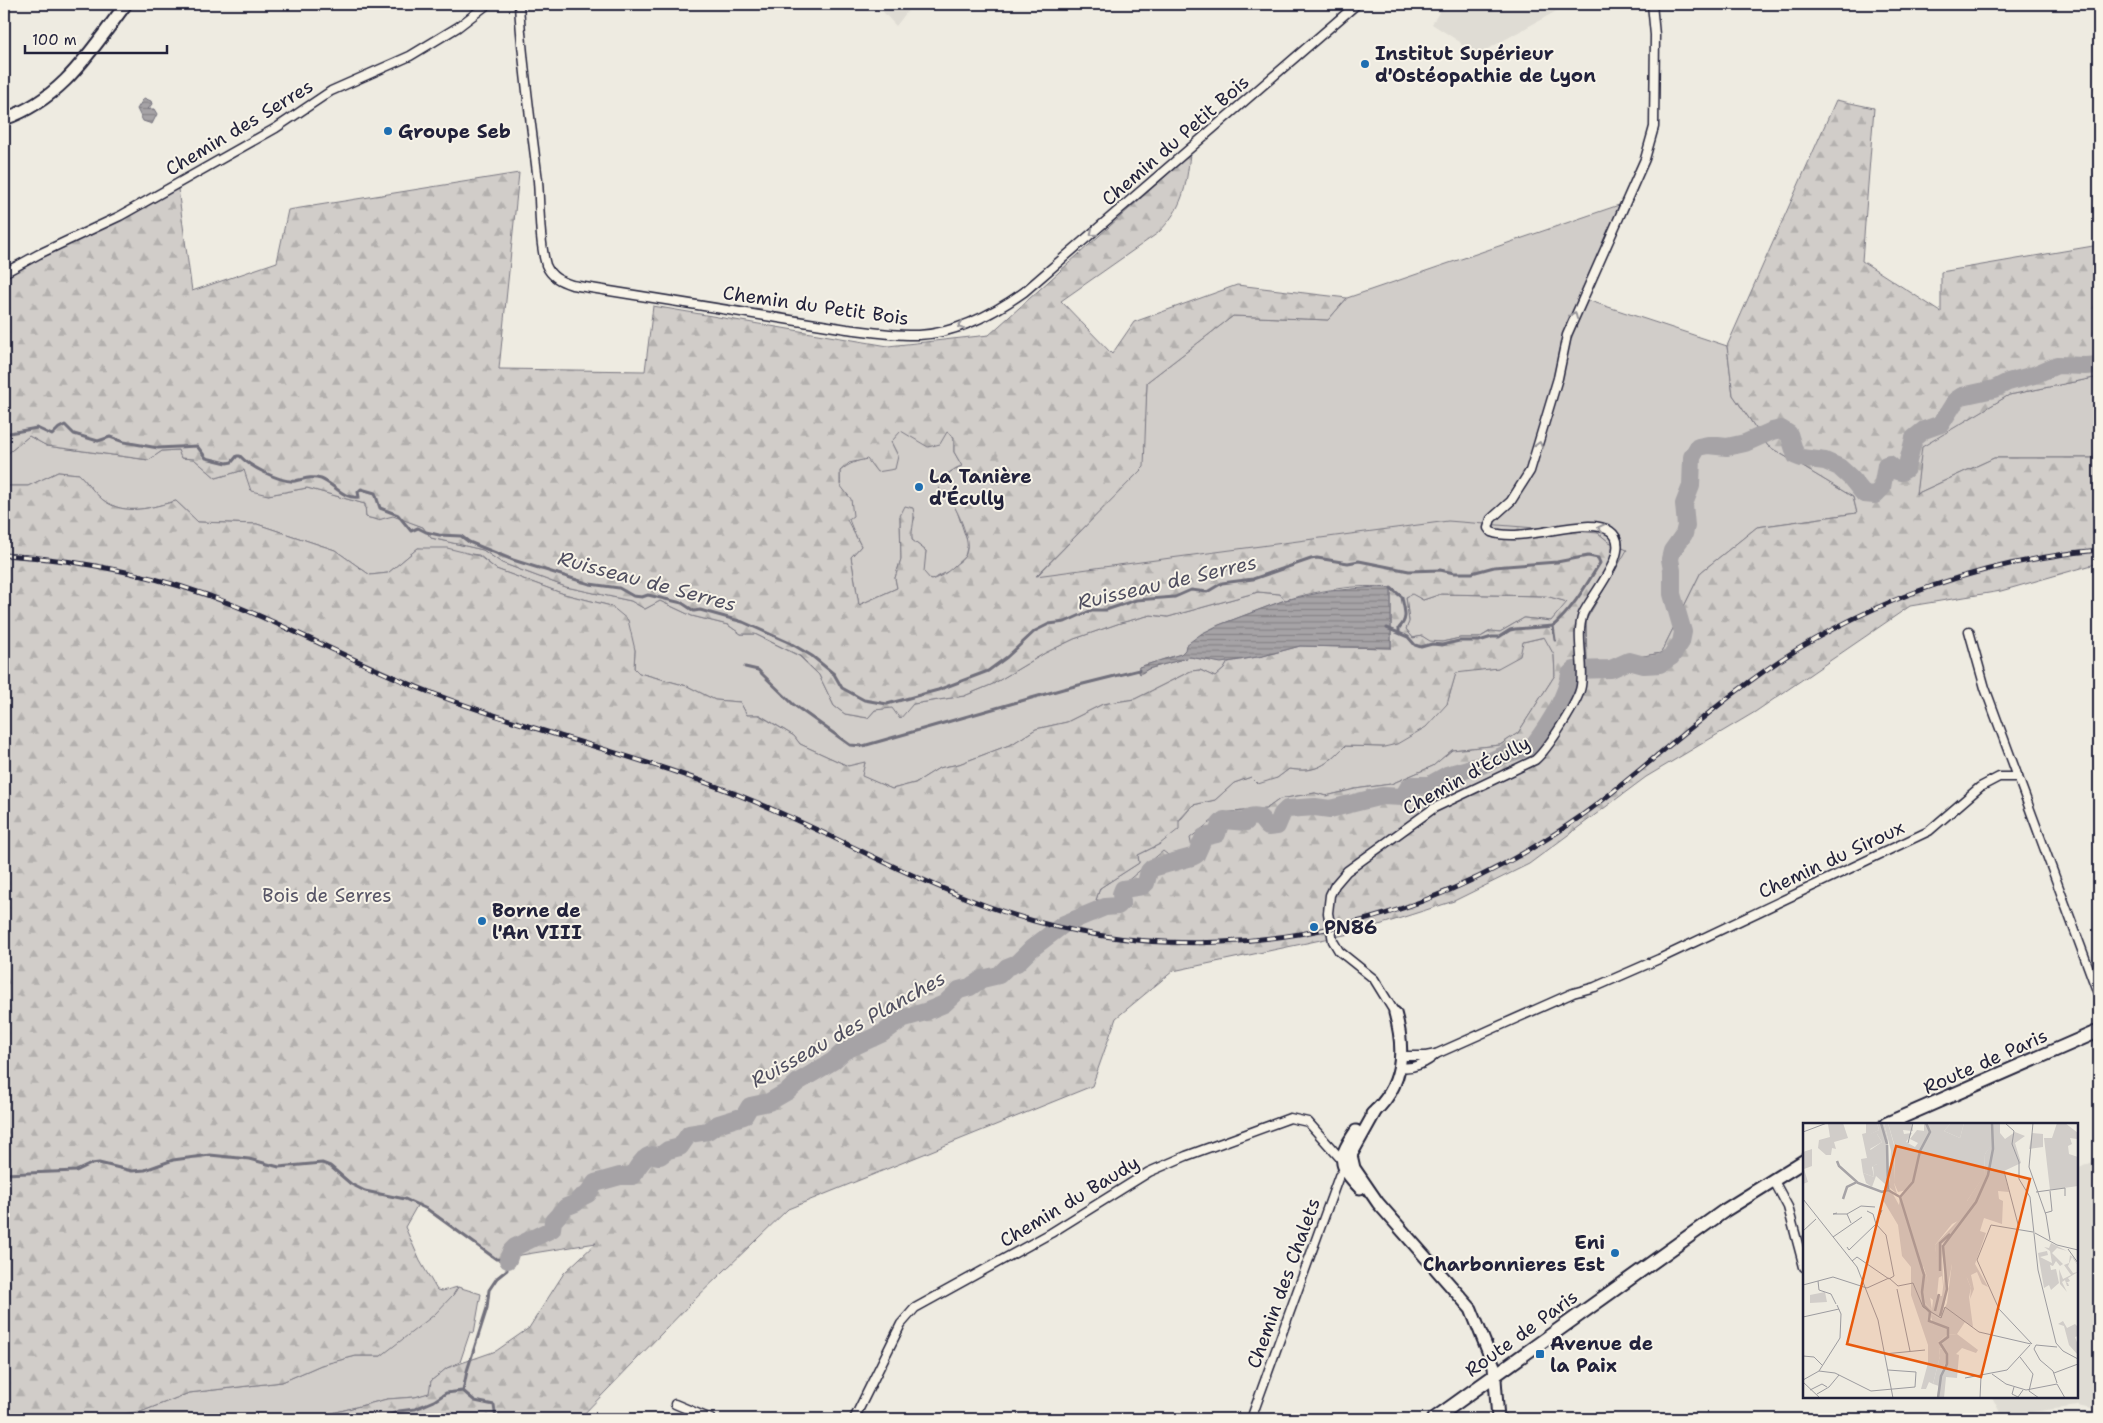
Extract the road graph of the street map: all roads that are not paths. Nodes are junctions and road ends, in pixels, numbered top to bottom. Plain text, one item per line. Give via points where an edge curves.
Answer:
1 (126, 4) edge
2 (488, 4) edge
3 (519, 4) edge
4 (1357, 4) edge
5 (1652, 4) edge
6 (2096, 4) edge
7 (2099, 12) edge
8 (4, 119) edge
9 (4, 273) edge
10 (1969, 631) dead end
11 (2018, 776) junction
12 (2099, 996) edge
13 (1395, 1013) joint
14 (2099, 1031) edge
15 (1436, 1054) junction
16 (1401, 1062) junction
17 (1888, 1123) edge
18 (1803, 1162) edge
19 (1346, 1164) junction
20 (1773, 1179) junction
21 (1803, 1263) edge
22 (1494, 1378) junction
23 (675, 1404) dead end
24 (711, 1419) edge
25 (854, 1419) edge
26 (1251, 1419) edge
27 (1434, 1419) edge
28 (1498, 1419) edge

1 - 8 street via 82,65 40,101
2 - 9 street, Chemin des Serres via 410,56 332,91 276,128 120,216
4 -> 3 street, Chemin du Petit Bois via 1024,292 978,320 940,332 917,335 890,335 557,280 544,256
13 -> 5 street, Chemin d'Écully via 1374,978 1339,951 1333,941 1328,913 1335,885 1347,871 1434,808 1536,760 1546,749 1579,693 1581,623 1612,566 1617,548 1616,538 1602,527 1507,536 1491,532 1488,528 1491,519 1511,501 1530,471 1558,378 1566,335 1645,160 1654,127
6 - 7 street
10 - 11 street via 1985,688
11 - 12 street
11 - 15 street, Chemin du Siroux via 1999,777 1980,787 1929,830 1659,960
13 - 16 street, Chemin d'Écully
14 - 17 main road, Route de Paris
15 - 16 street, Chemin du Siroux
15 - 16 street, Chemin du Siroux via 1417,1066 1406,1068
16 - 19 street, Chemin d'Écully via 1394,1086 1376,1110
18 - 20 main road, Route de Paris
19 - 22 street via 1358,1174 1378,1203 1471,1309 1494,1366
19 - 25 street, Chemin du Baudy via 1308,1122 1290,1118 1149,1172 1051,1233 912,1312 901,1324
19 - 26 street, Chemin des Chalets
20 - 21 street via 1788,1207
20 - 22 main road, Route de Paris via 1655,1260
22 - 27 main road, Route de Paris
22 - 28 street
23 - 24 street

